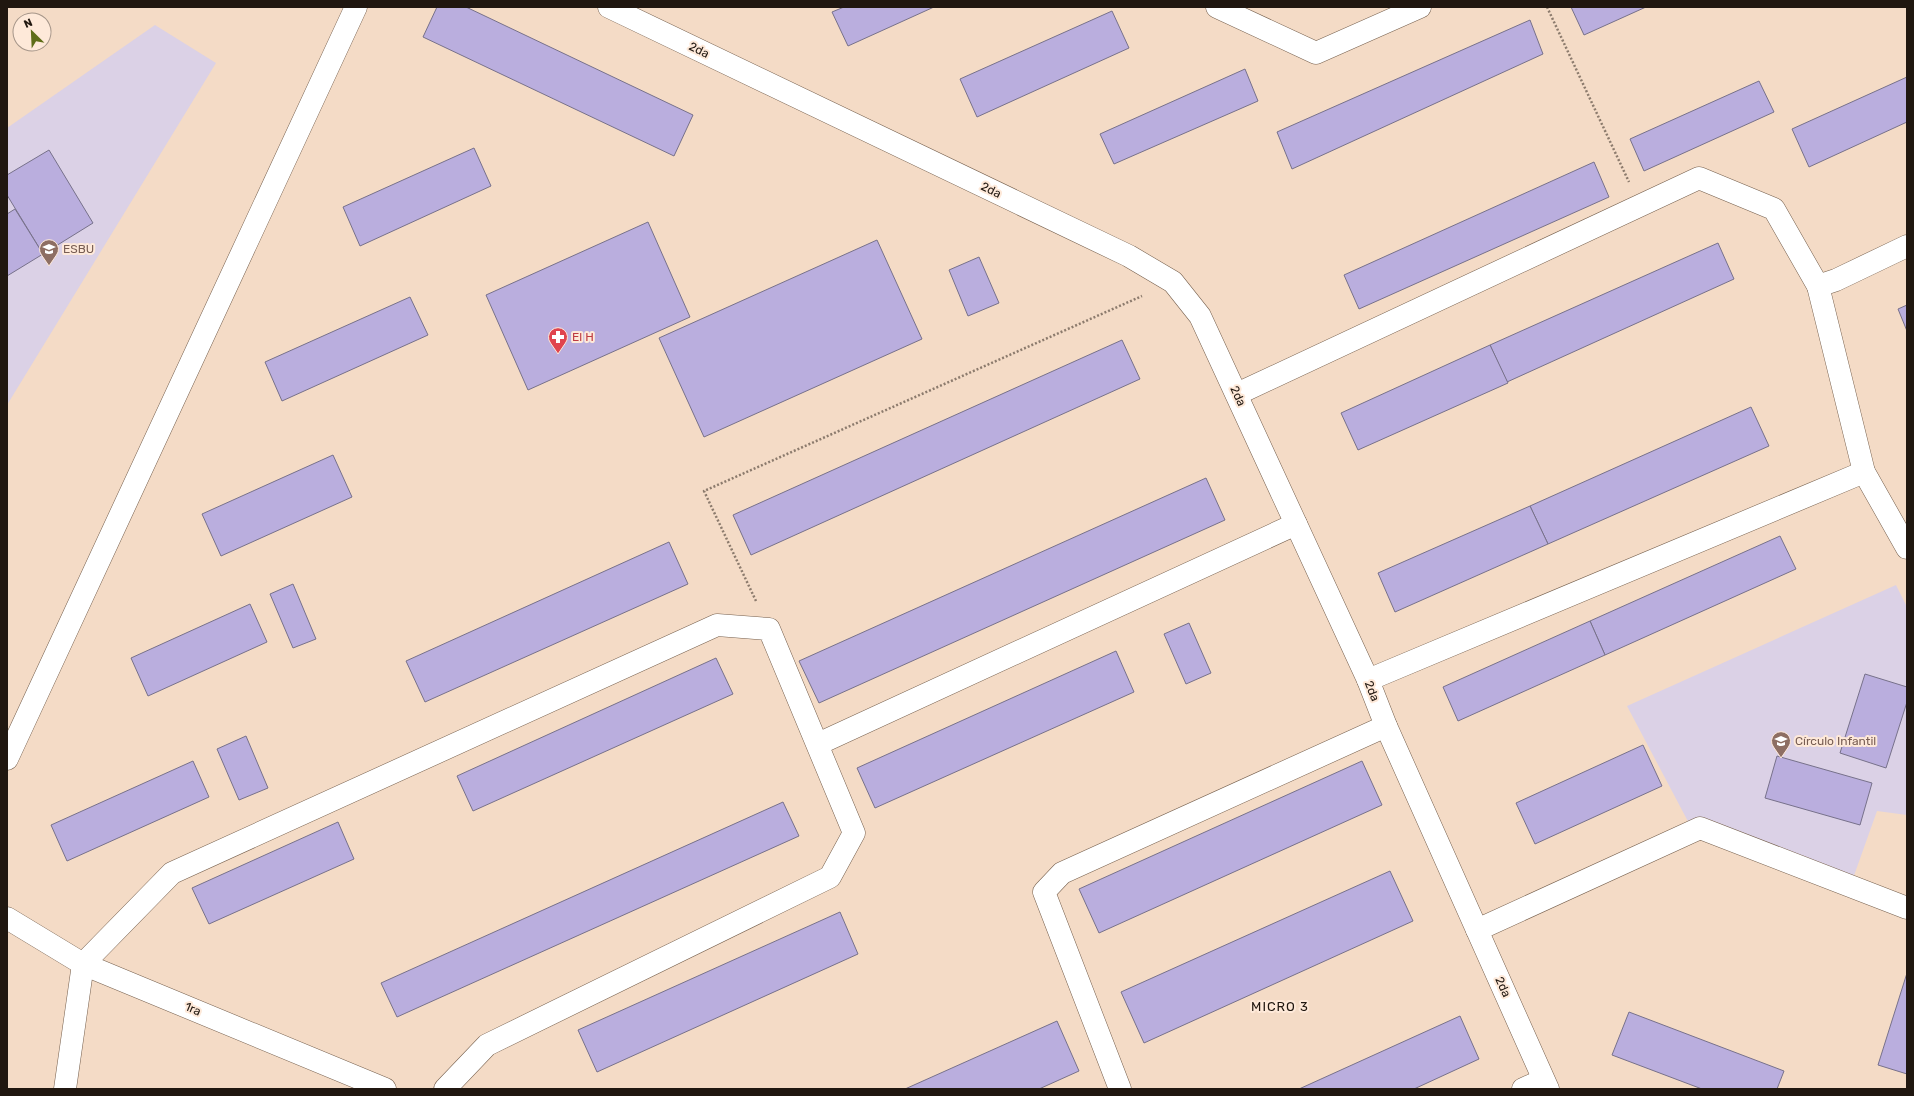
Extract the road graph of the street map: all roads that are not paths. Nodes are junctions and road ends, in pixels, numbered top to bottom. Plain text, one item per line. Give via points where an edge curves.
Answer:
1 (356, 7) edge
2 (609, 7) edge
3 (1218, 7) edge
4 (1420, 7) edge
5 (1907, 246) edge
6 (1818, 286) junction
7 (1237, 394) junction
8 (1864, 472) junction
9 (1296, 524) junction
10 (1907, 548) edge
11 (1368, 680) junction
12 (1386, 726) junction
13 (818, 744) junction
14 (7, 759) edge
15 (1907, 908) edge
16 (7, 918) edge
17 (1477, 930) junction
18 (83, 964) junction
19 (1546, 1084) edge
20 (65, 1089) edge
21 (385, 1089) edge
22 (446, 1089) edge
23 (1120, 1089) edge
24 (1523, 1089) edge

1 - 14 street
2 - 7 street, 2da via 1129,256 1173,282 1200,316
3 - 4 street via 1316,53
5 - 6 street
6 - 7 street via 1774,209 1700,178
6 - 8 street
7 - 9 street, 2da
8 - 10 street
8 - 11 street
9 - 11 street, 2da
9 - 13 street
11 - 12 street, 2da
12 - 17 street, 2da
12 - 23 street via 1062,873 1044,892
13 - 18 street via 769,629 717,625 172,873
13 - 22 street via 854,833 830,877 488,1045
15 - 17 street via 1700,828
16 - 18 street, 1ra
17 - 19 street, 2da
18 - 20 street
18 - 21 street, 1ra
19 - 24 street

